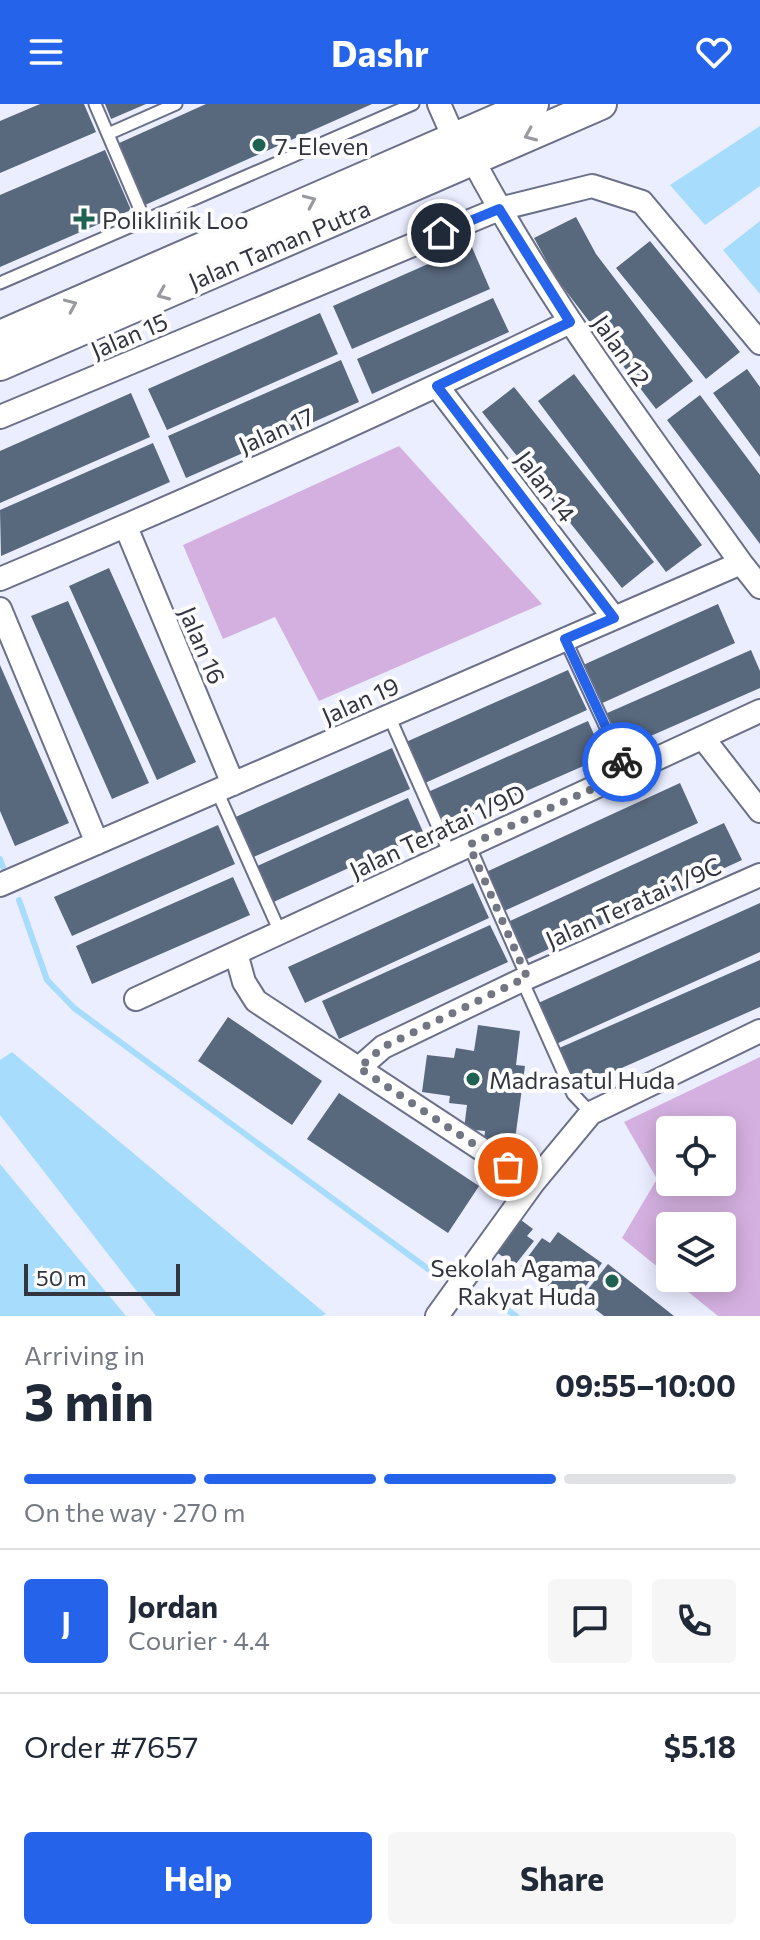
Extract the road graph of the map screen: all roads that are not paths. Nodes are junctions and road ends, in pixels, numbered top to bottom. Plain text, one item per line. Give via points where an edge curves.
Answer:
1 (95, 104) edge
2 (176, 104) edge
3 (413, 104) edge
4 (439, 104) edge
5 (533, 104) edge
6 (601, 104) edge
7 (108, 134) junction
8 (464, 149) junction
9 (499, 209) junction
10 (145, 221) junction
11 (0, 283) edge
12 (570, 322) junction
13 (0, 336) edge
14 (760, 343) edge
15 (0, 365) edge
16 (437, 386) junction
17 (0, 417) edge
18 (126, 527) junction
19 (754, 577) edge
20 (0, 579) edge
21 (0, 609) edge
22 (614, 618) junction
23 (565, 639) junction
24 (760, 711) edge
25 (389, 716) junction
26 (703, 738) junction
27 (627, 773) junction
28 (225, 787) junction
29 (760, 811) edge
30 (97, 843) junction
31 (459, 850) junction
32 (760, 875) edge
33 (0, 885) edge
34 (280, 932) junction
35 (236, 953) junction
36 (525, 978) junction
37 (136, 999) dead end
38 (760, 1031) edge
39 (359, 1068) junction
40 (591, 1113) junction
41 (533, 1183) junction
42 (437, 1316) edge

1 - 7 lane
2 - 7 lane
3 - 10 lane
4 - 8 street, Jalan 12
5 - 8 street, Jalan Taman Putra
6 -> 8 street, Jalan Taman Putra
7 - 10 lane
8 - 9 street, Jalan 12
13 -> 8 street, Jalan Taman Putra
8 -> 15 street, Jalan Taman Putra
9 - 12 street, Jalan 12
9 - 14 street, Jalan 15 via 592,186 642,202
9 - 17 street, Jalan 15
10 - 11 lane
12 - 16 street, Jalan 17
12 - 19 street, Jalan 12
16 - 18 street, Jalan 17
16 - 22 street, Jalan 14
18 - 20 street, Jalan 17
18 - 28 street, Jalan 16
19 - 22 street, Jalan 19
21 - 30 street via 11,646
22 - 23 street, Jalan 19
23 - 25 street, Jalan 19
23 - 27 lane
24 - 26 street, Jalan Teratai 1/9D
25 - 28 street, Jalan 19
25 - 31 lane
26 - 27 street, Jalan Teratai 1/9D
26 - 29 street
27 - 31 street, Jalan Teratai 1/9D
28 - 30 street, Jalan 19
28 - 34 lane
30 - 33 street, Jalan 19
31 - 34 street, Jalan Teratai 1/9D
31 - 36 lane
32 - 36 street, Jalan Teratai 1/9C
34 - 35 street, Jalan Teratai 1/9D
35 - 37 street, Jalan Teratai 1/9D
35 - 39 street via 256,1001
36 - 39 street, Jalan Teratai 1/9C via 383,1047
36 - 40 lane via 573,1094
38 - 40 street
39 - 41 street
40 - 41 street
41 - 42 street

